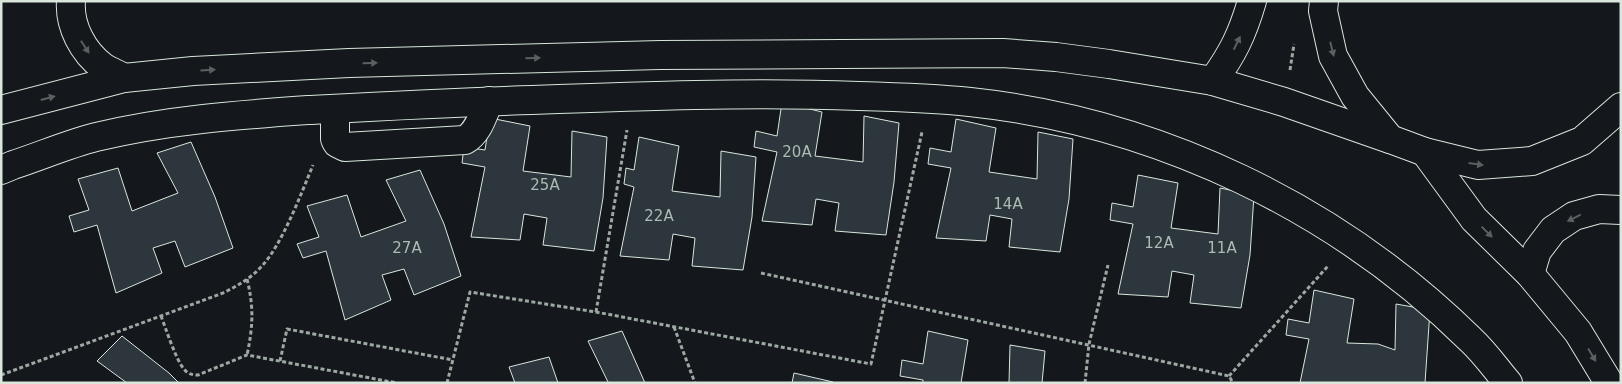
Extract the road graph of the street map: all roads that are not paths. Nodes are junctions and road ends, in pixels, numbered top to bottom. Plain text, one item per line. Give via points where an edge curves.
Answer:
1 (71, 1) edge
2 (1252, 1) edge
3 (1324, 1) edge
4 (124, 78) junction
5 (1212, 81) junction
6 (489, 102) junction
7 (1621, 107) edge
8 (335, 109) junction
9 (1, 110) edge
10 (1390, 139) junction
11 (1425, 152) junction
12 (1, 170) edge
13 (1621, 210) edge
14 (1530, 274) junction
15 (1508, 383) edge
16 (1609, 383) edge

1 -> 4 street via 75,31 86,51 103,67
5 -> 2 street via 1231,56
3 -> 10 street via 1323,11 1333,56 1355,96
4 -> 5 street via 348,63 660,54 1002,53 1109,64
9 -> 4 street
5 - 10 street
6 - 8 street
6 - 8 street via 476,130 465,140 345,147 335,139
6 - 15 street via 795,94 971,102 1065,117 1156,143 1244,179 1326,224 1403,279 1473,342
11 -> 7 street via 1478,166 1532,161 1582,141
8 - 12 street via 180,121 95,138
10 - 11 street
11 -> 14 street via 1474,219
13 -> 14 street via 1599,209 1574,216 1553,230 1538,250
14 -> 16 street via 1578,332

